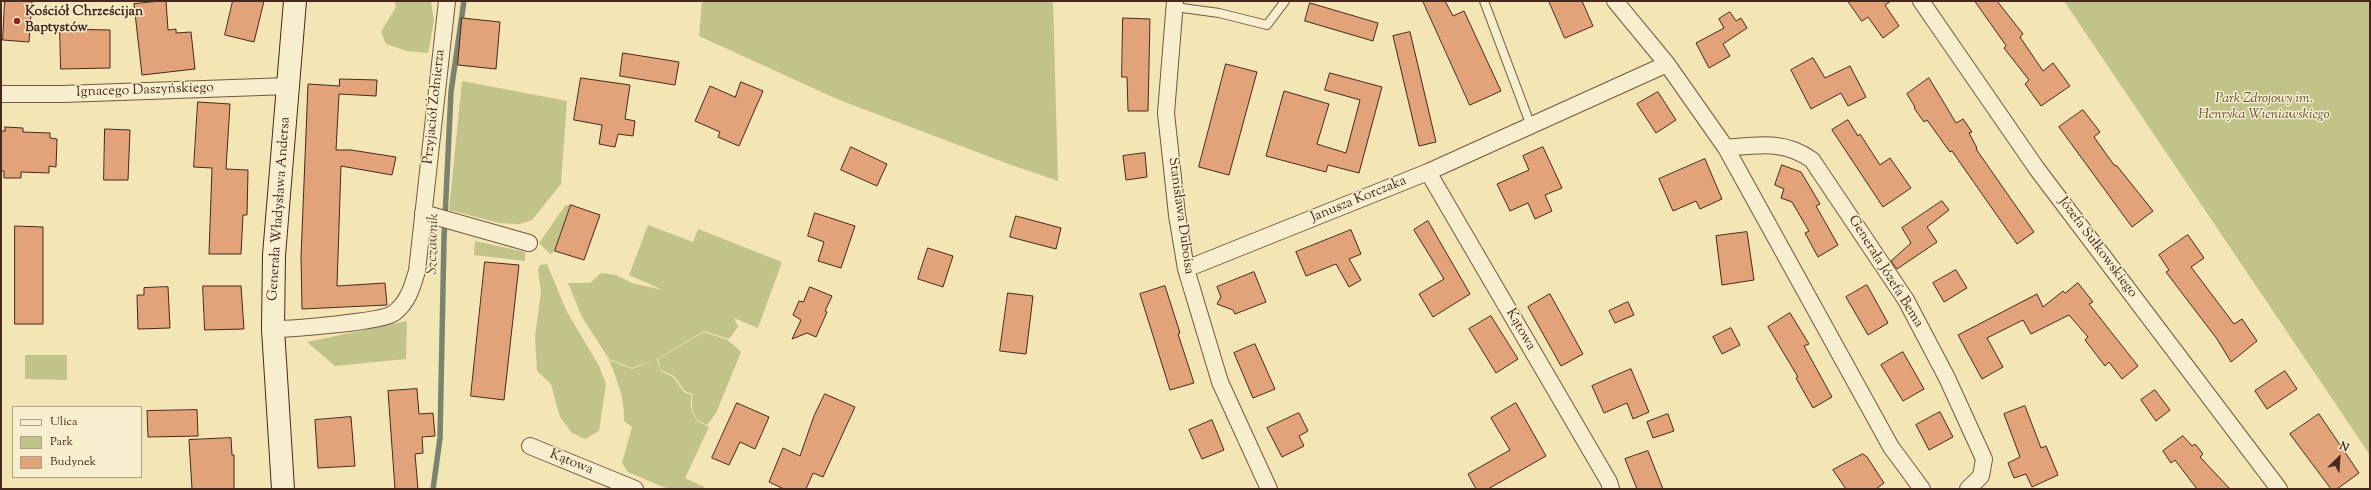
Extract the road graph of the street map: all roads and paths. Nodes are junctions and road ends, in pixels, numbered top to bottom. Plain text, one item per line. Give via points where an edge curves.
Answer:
1 (295, 1) edge
2 (447, 1) edge
3 (1285, 1) edge
4 (1484, 1) edge
5 (1615, 1) edge
6 (1921, 1) edge
7 (1175, 4) edge
8 (1667, 64) junction
9 (289, 86) junction
10 (1, 94) edge
11 (1532, 126) junction
12 (1726, 148) junction
13 (1428, 172) junction
14 (430, 215) junction
15 (529, 243) dead end
16 (1186, 269) junction
17 (273, 328) junction
18 (530, 446) dead end
19 (284, 489) edge
20 (635, 489) edge
21 (1269, 489) edge
22 (1611, 489) edge
23 (1922, 489) edge
24 (1968, 489) edge
25 (2279, 489) edge

1 - 9 street, Generała Władysława Andersa
2 - 14 street, Przyjaciół Żołnierza
3 - 7 lane via 1267,25
4 - 11 lane
5 - 8 street
6 - 25 street, Józefa Sułkowskiego via 2037,169
7 - 16 street, Stanisława Duboisa via 1166,113 1177,215
8 - 11 street, Janusza Korczaka
8 - 12 street
9 - 10 street, Ignacego Daszyńskiego
9 - 17 street, Generała Władysława Andersa via 274,255
11 - 13 street, Janusza Korczaka
12 - 23 street via 1891,448
12 - 24 street, Generała Józefa Bema via 1766,144 1798,150 1812,160 1906,300 1947,378 1984,459 1981,476
13 - 16 street, Janusza Korczaka
13 - 22 street, Kątowa
14 - 15 street
14 - 17 street, Przyjaciół Żołnierza via 409,297 393,314 340,324 292,329
16 - 21 street, Stanisława Duboisa via 1220,382
17 - 19 street, Generała Władysława Andersa
18 - 20 street, Kątowa

